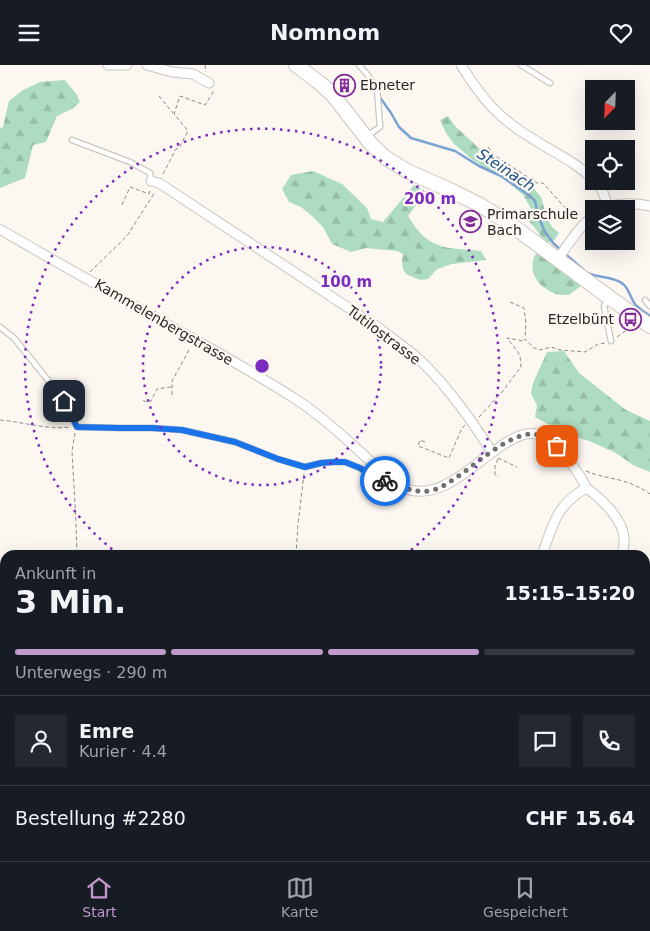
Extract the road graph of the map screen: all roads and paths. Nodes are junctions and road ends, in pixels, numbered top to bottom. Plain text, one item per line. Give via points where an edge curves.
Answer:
1 (108, 65) edge
2 (127, 65) edge
3 (147, 65) edge
4 (205, 65) edge
5 (296, 65) edge
6 (359, 65) edge
7 (461, 65) edge
8 (521, 65) edge
9 (205, 68) dead end
10 (550, 83) dead end
11 (211, 87) joint
12 (159, 97) dead end
13 (174, 114) junction
14 (366, 137) junction
15 (72, 140) dead end
16 (488, 147) dead end
17 (585, 172) edge
18 (156, 180) junction
19 (149, 195) dead end
20 (635, 204) edge
21 (122, 205) dead end
22 (650, 206) edge
23 (585, 223) edge
24 (582, 226) junction
25 (1, 230) edge
26 (560, 257) junction
27 (88, 274) dead end
28 (610, 298) junction
29 (645, 300) dead end
30 (510, 302) dead end
31 (650, 306) edge
32 (636, 323) dead end
33 (650, 326) edge
34 (0, 327) edge
35 (525, 339) junction
36 (612, 341) junction
37 (192, 345) dead end
38 (172, 387) junction
39 (172, 395) dead end
40 (143, 400) dead end
41 (0, 420) edge
42 (477, 420) dead end
43 (469, 426) dead end
44 (77, 427) junction
45 (425, 442) dead end
46 (496, 455) junction
47 (305, 467) junction
48 (517, 467) dead end
49 (584, 472) dead end
50 (498, 477) dead end
51 (389, 479) junction
52 (586, 488) junction
53 (650, 494) edge
54 (77, 550) edge
55 (296, 550) edge
56 (544, 550) edge
57 (623, 550) edge

1 - 2 street
3 - 11 street via 193,74
4 - 9 path
5 - 14 street via 333,95
6 - 14 lane via 377,88 380,127
7 - 17 street via 499,115
8 - 10 lane
11 - 13 path via 205,105 180,96
12 - 13 path
13 - 18 path via 188,131
14 - 26 street via 396,166 487,209
15 - 18 lane via 130,162
16 - 24 path via 497,157 537,183 543,183
18 - 27 path via 157,189 127,236
18 - 46 street, Tutilostrasse via 403,346 445,387
19 - 21 path via 130,187
20 - 22 street
23 - 24 street
24 - 26 street
25 - 51 street, Kammelenbergstrasse via 301,403 342,435
26 - 28 street
28 - 33 street
28 - 36 lane via 604,305
29 - 31 lane
30 - 35 path via 524,308
32 - 36 path
34 - 44 lane via 14,338 64,401
35 - 36 path via 540,350 551,347 585,352 598,344
35 - 42 path via 507,338 520,355 521,367
37 - 38 path via 172,381
38 - 39 path
38 - 40 path via 157,389 150,401
41 - 44 path via 50,428
43 - 45 path via 462,427 449,458 418,446 420,440
44 - 47 lane via 182,430 235,442
44 - 54 path via 72,451
46 - 48 path
46 - 50 path via 495,475
46 - 51 street, Kammelenbergstrasse via 430,491 401,487
46 - 52 street, Kammelenbergstrasse via 505,443 518,436 536,434 557,446 583,479
47 - 51 lane via 345,462 382,482
47 - 55 path
49 - 53 path via 630,483
52 - 56 street via 564,505
52 - 57 street, Kammelenbergstrasse via 618,518 625,538

